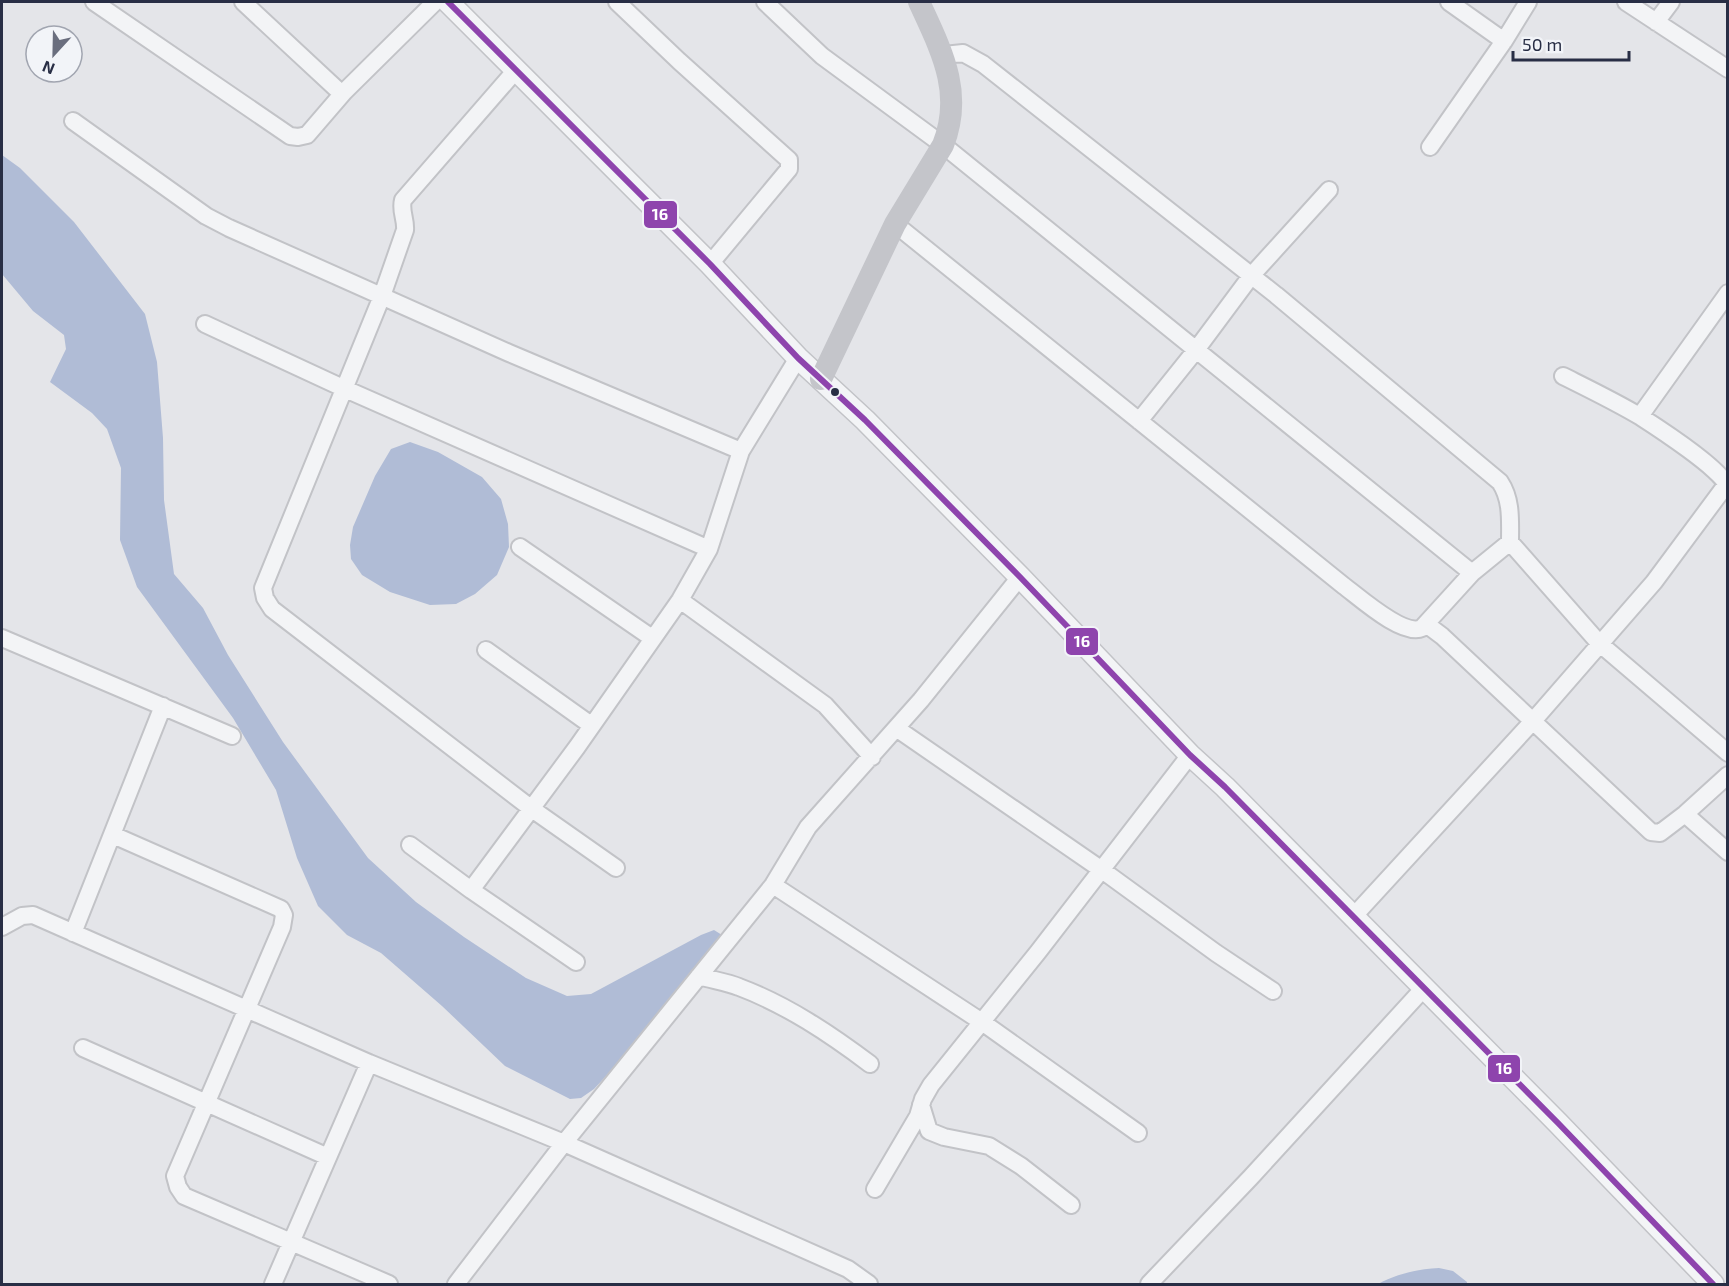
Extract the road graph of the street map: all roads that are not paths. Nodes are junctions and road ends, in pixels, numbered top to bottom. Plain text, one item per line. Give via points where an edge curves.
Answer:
1 (94, 2) edge
2 (243, 2) edge
3 (435, 2) edge
4 (448, 2) edge
5 (617, 2) edge
6 (765, 2) edge
7 (919, 2) edge
8 (1449, 2) edge
9 (1528, 2) edge
10 (1626, 2) edge
11 (1671, 2) edge
12 (1656, 22) junction
13 (1504, 41) junction
14 (944, 55) junction
15 (1728, 69) edge
16 (516, 70) junction
17 (342, 94) junction
18 (73, 121) dead end
19 (943, 145) junction
20 (1430, 147) dead end
21 (1329, 190) dead end
22 (895, 224) junction
23 (710, 264) junction
24 (1251, 276) junction
25 (1728, 293) edge
26 (382, 296) junction
27 (205, 324) dead end
28 (1196, 350) junction
29 (798, 358) junction
30 (1563, 376) dead end
31 (821, 379) junction
32 (344, 388) junction
33 (1640, 416) junction
34 (1139, 421) junction
35 (741, 451) junction
36 (1510, 542) junction
37 (520, 547) dead end
38 (709, 549) junction
39 (1472, 573) junction
40 (1020, 577) junction
41 (680, 600) junction
42 (1426, 624) junction
43 (2, 638) edge
44 (652, 638) junction
45 (1599, 643) junction
46 (486, 650) dead end
47 (163, 706) junction
48 (1533, 721) junction
49 (591, 725) junction
50 (896, 728) junction
51 (232, 736) dead end
52 (1728, 753) edge
53 (1190, 755) junction
54 (872, 757) junction
55 (1728, 775) edge
56 (532, 809) junction
57 (1685, 814) junction
58 (113, 835) junction
59 (410, 844) dead end
60 (1728, 852) edge
61 (616, 868) dead end
62 (1102, 870) junction
63 (773, 885) junction
64 (471, 891) junction
65 (1352, 918) junction
66 (2, 927) edge
67 (73, 933) junction
68 (576, 962) dead end
69 (699, 976) junction
70 (1424, 988) junction
71 (1273, 991) dead end
72 (246, 1009) junction
73 (982, 1022) junction
74 (83, 1048) dead end
75 (369, 1063) junction
76 (870, 1064) dead end
77 (207, 1103) junction
78 (921, 1105) junction
79 (1138, 1133) dead end
80 (564, 1143) junction
81 (328, 1157) junction
82 (875, 1189) dead end
83 (1071, 1205) dead end
84 (291, 1241) junction
85 (273, 1284) edge
86 (389, 1284) edge
87 (456, 1284) edge
88 (869, 1284) edge
89 (1149, 1284) edge
90 (1713, 1284) edge

1 - 17 street via 290,136 307,135
2 - 17 street
3 - 17 street
4 - 16 street
5 - 23 street via 789,160 789,169
6 - 19 street via 822,56
7 - 14 main road
8 - 13 street
9 - 13 street
10 - 12 street
11 - 12 street
12 - 15 street
13 - 20 street
14 - 19 main road via 952,105
14 - 24 street via 963,53 983,64
16 - 23 street
16 - 26 street via 403,200 405,230
18 - 26 street via 206,216
19 - 22 main road
19 - 28 street
21 - 24 street
22 - 31 main road
22 - 34 street
23 - 29 street
24 - 28 street
24 - 36 street via 1500,482 1510,504
25 - 33 street
26 - 32 street
26 - 35 street
27 - 32 street
28 - 34 street
28 - 39 street
29 - 31 street
29 - 35 street
30 - 33 street
31 - 40 street
32 - 38 street
32 - 56 street via 263,588 265,598 272,609
33 - 45 street via 1723,477 1726,485 1654,582
34 - 42 street via 1396,624 1418,630
35 - 38 street
36 - 39 street
36 - 45 street
37 - 44 street
38 - 41 street
39 - 42 street
40 - 50 street
40 - 53 street
41 - 44 street
41 - 54 street via 825,705
42 - 48 street
43 - 47 street
44 - 49 street
45 - 48 street
45 - 52 street
46 - 49 street
47 - 51 street
47 - 58 street
48 - 57 street via 1651,832 1660,833
48 - 65 street
49 - 56 street
50 - 54 street
50 - 62 street
53 - 62 street
53 - 65 street
54 - 63 street via 808,826
55 - 57 street
56 - 61 street
56 - 64 street
57 - 60 street
58 - 67 street
58 - 72 street via 281,909 282,927
59 - 64 street
62 - 71 street
62 - 73 street
63 - 69 street
63 - 73 street
64 - 68 street
65 - 70 street
66 - 67 street via 28,915
67 - 72 street
69 - 76 street via 739,987 791,1012
69 - 80 street
70 - 89 street
70 - 90 street
72 - 75 street
72 - 77 street
73 - 78 street via 931,1085
73 - 79 street
74 - 77 street
75 - 80 street
75 - 81 street
77 - 81 street
77 - 84 street via 175,1176 178,1187 184,1196
78 - 82 street
78 - 83 street via 929,1131 989,1146
80 - 87 street
80 - 88 street via 848,1269
81 - 84 street
84 - 85 street
84 - 86 street

